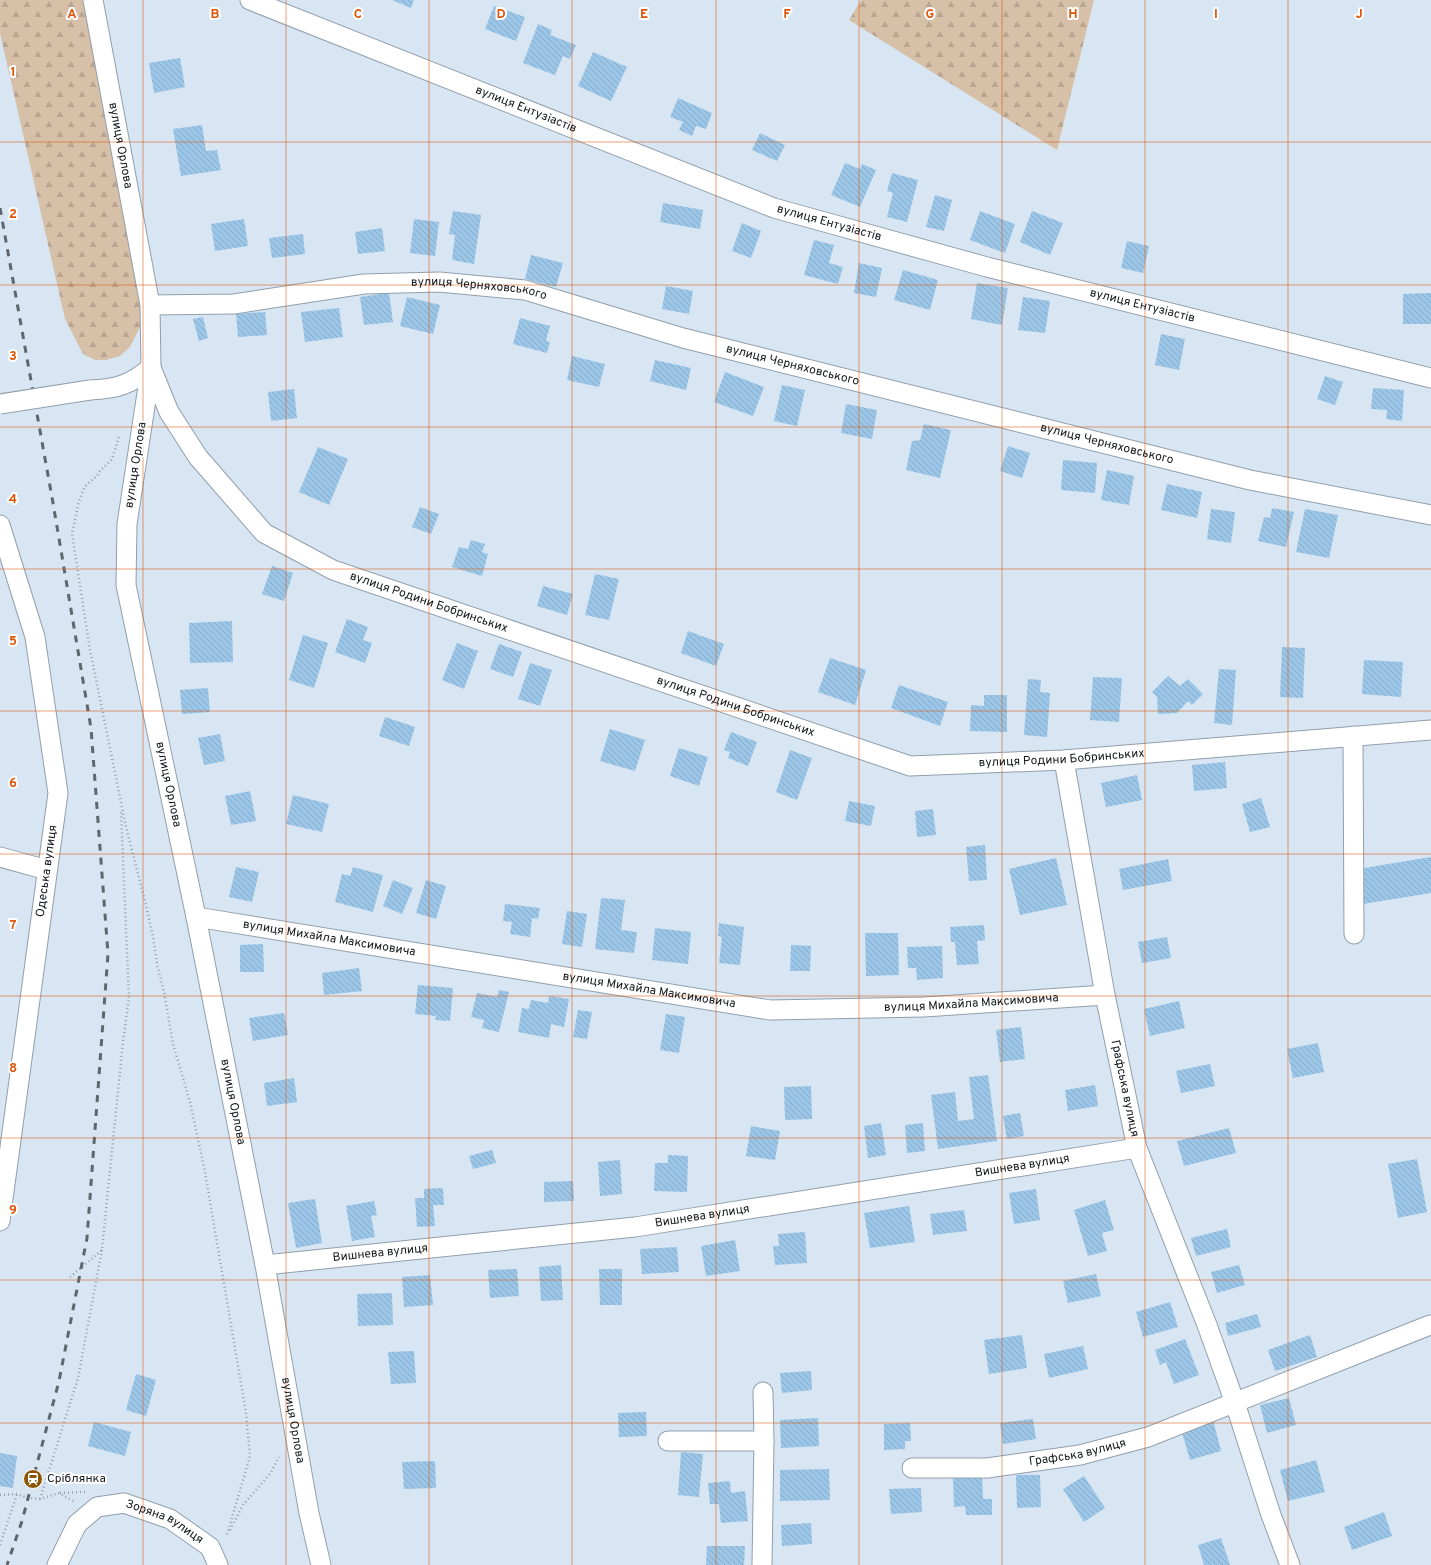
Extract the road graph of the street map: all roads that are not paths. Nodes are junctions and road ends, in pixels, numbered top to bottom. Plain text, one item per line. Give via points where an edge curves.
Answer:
1 (93, 0) edge
2 (250, 0) edge
3 (150, 305) junction
4 (151, 367) junction
5 (1431, 378) edge
6 (0, 404) edge
7 (1431, 515) edge
8 (0, 525) edge
9 (1431, 730) edge
10 (1353, 736) junction
11 (1064, 760) junction
12 (0, 857) edge
13 (47, 870) junction
14 (196, 917) junction
15 (1354, 934) dead end
16 (1105, 995) junction
17 (1136, 1148) junction
18 (0, 1221) edge
19 (266, 1265) junction
20 (1430, 1325) dead end
21 (763, 1392) dead end
22 (1235, 1403) junction
23 (668, 1441) dead end
24 (764, 1441) junction
25 (912, 1468) dead end
26 (57, 1565) edge
27 (218, 1565) edge
28 (321, 1565) edge
29 (762, 1565) edge
30 (1290, 1565) edge

1 - 3 street, вулиця Орлова
2 - 5 street, вулиця Ентузіастів via 774,208 987,267
3 - 4 street, вулиця Орлова
3 - 7 street, вулиця Черняховського via 234,304 372,284 439,282 525,290 683,338 1250,480
4 - 6 street, bridge via 126,385 110,389
4 - 11 street, вулиця Родини Бобринських via 169,412 198,457 264,533 333,570 910,766
4 - 14 street, вулиця Орлова via 127,524 126,585
8 - 13 street, Одеська вулиця via 35,637 58,793
9 - 10 street, вулиця Родини Бобринських
10 - 11 street, вулиця Родини Бобринських
10 - 15 street
11 - 16 street, Графська вулиця
12 - 13 street
13 - 18 street, Одеська вулиця
14 - 16 street, вулиця Михайла Максимовича via 770,1010 924,1007
14 - 19 street, вулиця Орлова
16 - 17 street, Графська вулиця
17 - 19 street, Вишнева вулиця via 635,1228
17 - 22 street, Графська вулиця via 1207,1325
19 - 28 street, вулиця Орлова via 309,1513
20 - 22 street, Графська вулиця
21 - 24 street
22 - 25 street, Графська вулиця via 1148,1437 1080,1455 987,1468
22 - 30 street, Графська вулиця
23 - 24 street
24 - 29 street
26 - 27 street, Зоряна вулиця via 77,1524 97,1507 124,1503 170,1519 210,1546

